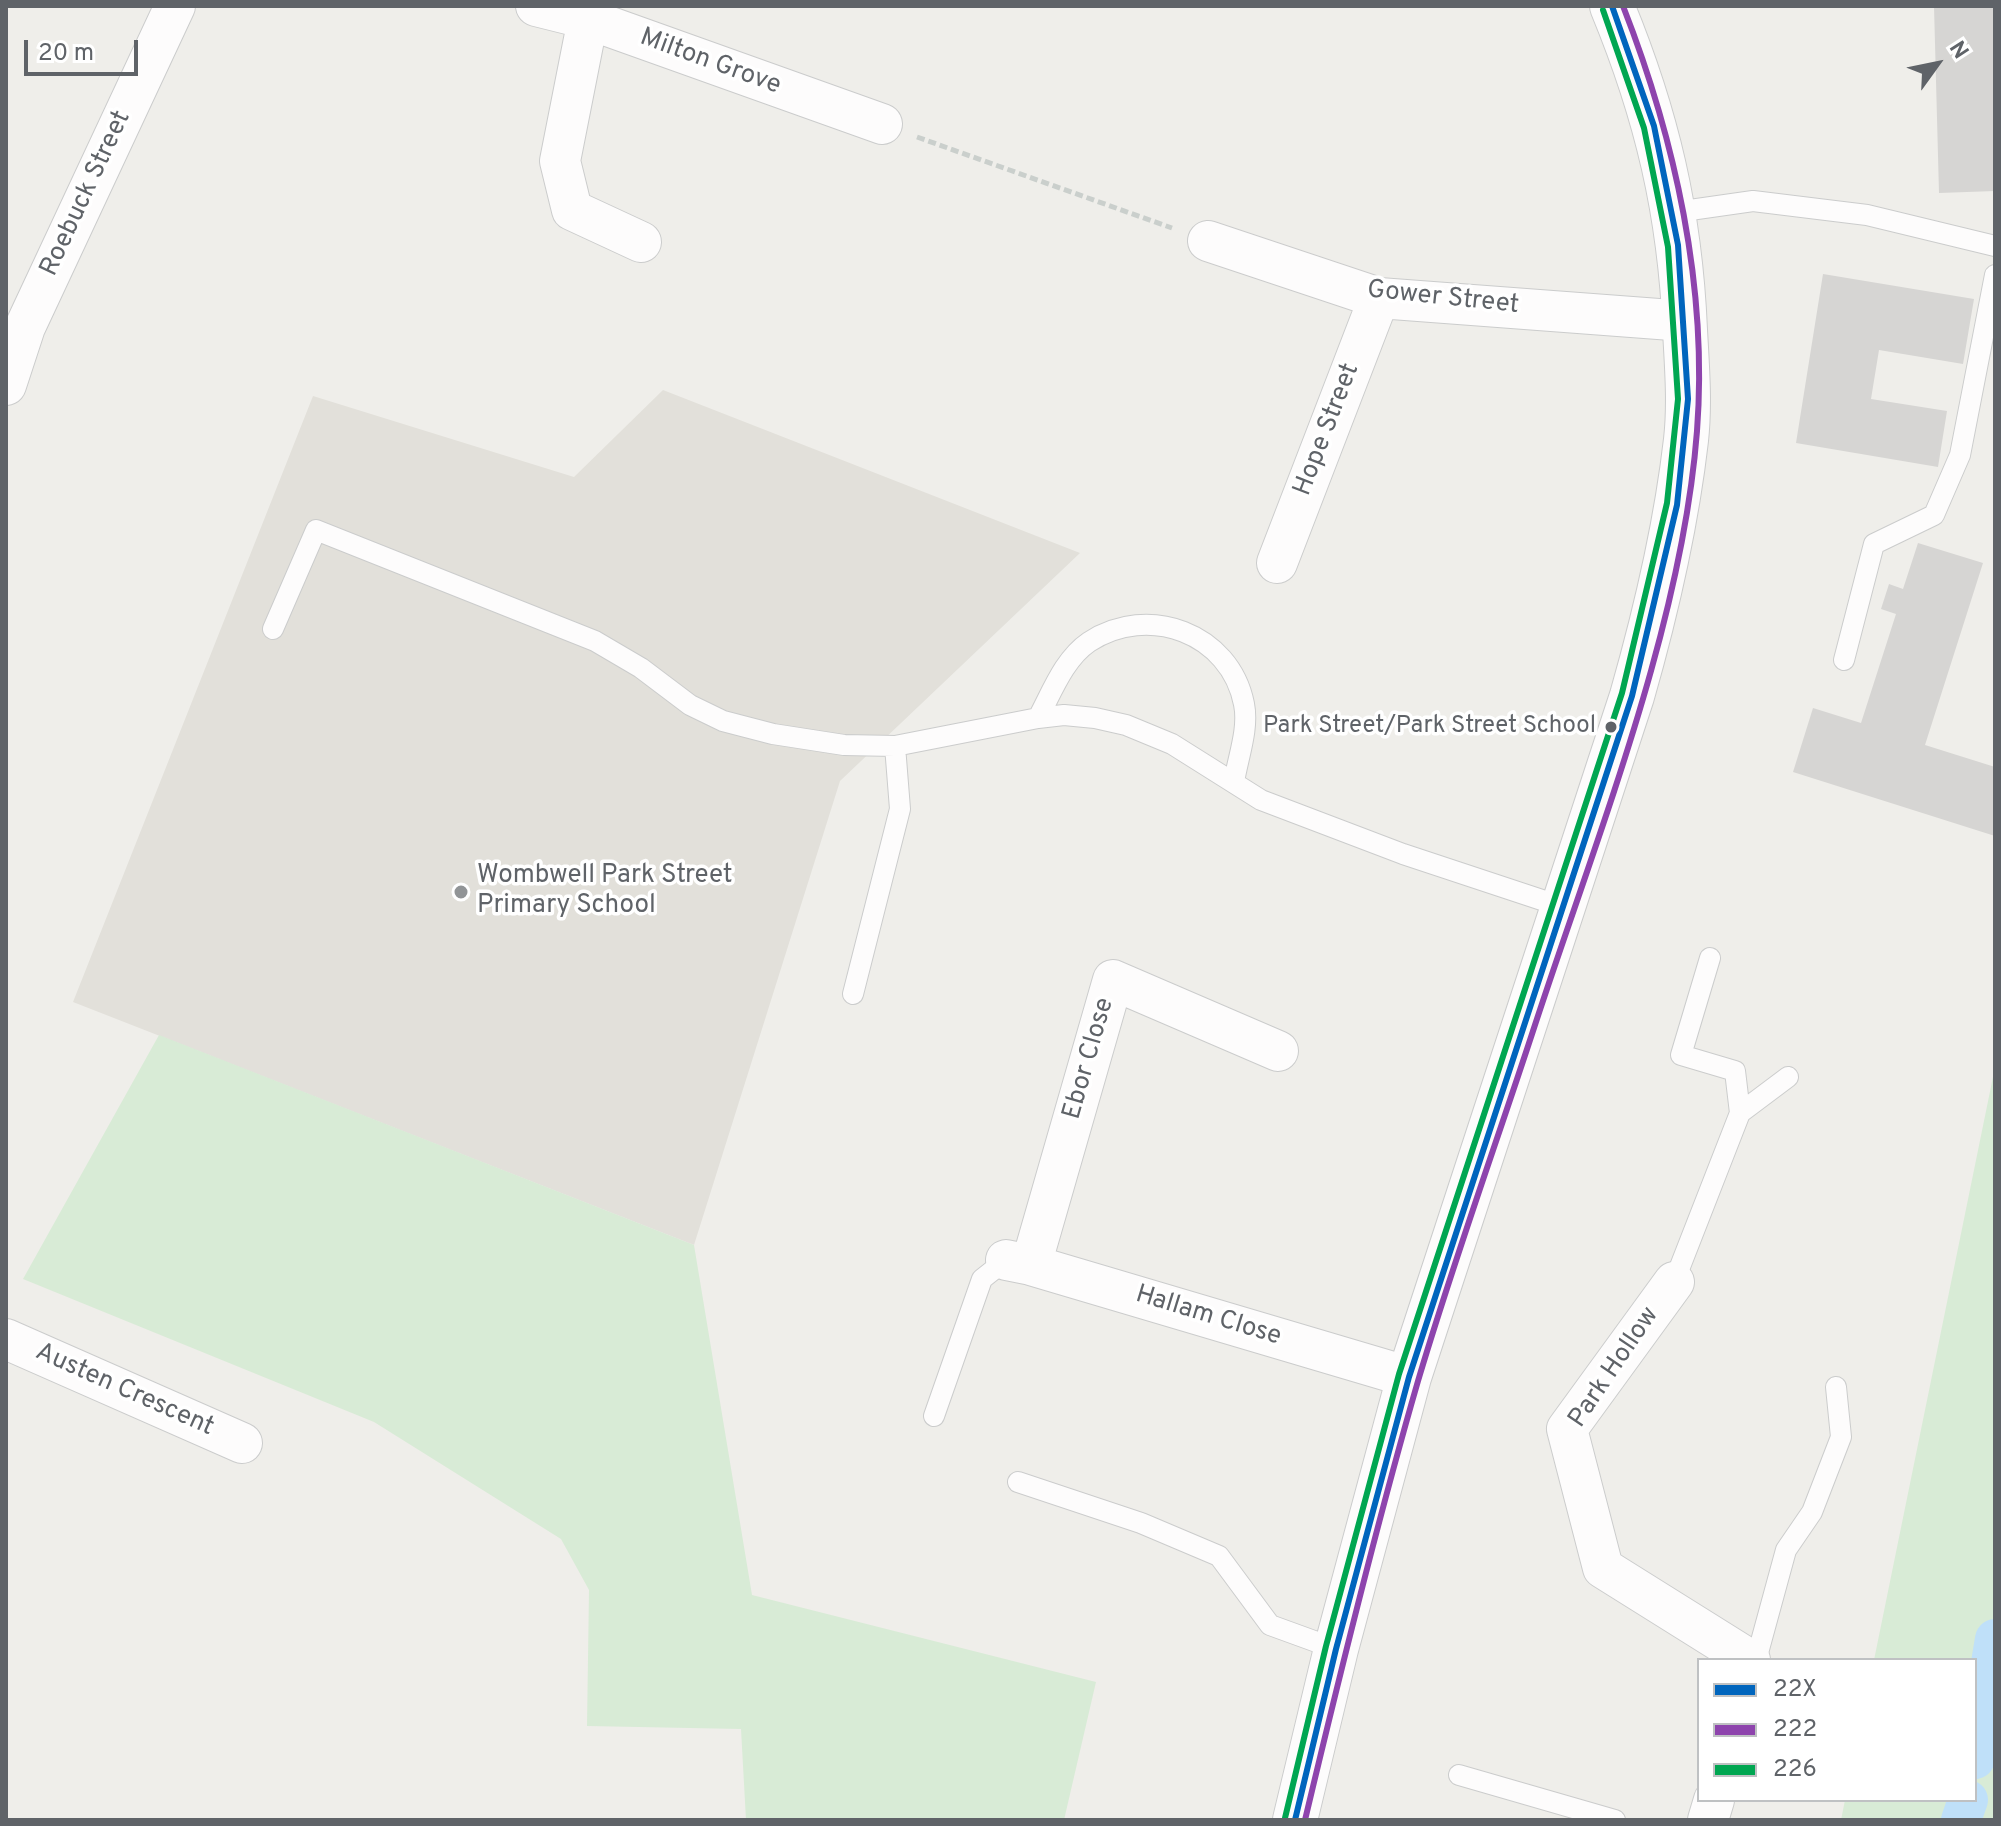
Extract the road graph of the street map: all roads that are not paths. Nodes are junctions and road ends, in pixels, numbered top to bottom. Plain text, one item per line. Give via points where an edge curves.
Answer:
1 (175, 6) edge
2 (536, 6) edge
3 (1612, 6) edge
4 (588, 19) junction
5 (882, 124) road end
6 (1676, 212) junction
7 (1208, 241) road end
8 (641, 242) dead end
9 (1995, 246) edge
10 (1995, 275) edge
11 (1379, 298) junction
12 (1685, 321) junction
13 (16, 324) edge
14 (6, 385) edge
15 (1277, 563) dead end
16 (273, 629) dead end
17 (1844, 660) dead end
18 (1038, 718) junction
19 (895, 746) junction
20 (1234, 782) junction
21 (1563, 907) junction
22 (1710, 958) dead end
23 (853, 994) dead end
24 (1278, 1051) dead end
25 (1788, 1077) dead end
26 (1740, 1113) junction
27 (1019, 1262) junction
28 (1674, 1282) joint
29 (6, 1339) edge
30 (1409, 1377) junction
31 (1836, 1387) dead end
32 (934, 1416) dead end
33 (242, 1443) dead end
34 (1018, 1482) dead end
35 (1336, 1649) junction
36 (1750, 1658) edge
37 (1754, 1658) edge
38 (1459, 1775) dead end
39 (1295, 1820) edge
40 (1615, 1820) edge

1 - 13 street, Roebuck Street
2 - 4 street, Milton Grove
3 - 6 street via 1640,72
4 - 5 street, Milton Grove
4 - 8 street via 560,161 572,210
6 - 9 lane via 1753,201 1867,215
6 - 12 street
7 - 11 street, Gower Street
10 - 17 lane via 1960,455 1934,515 1874,544
11 - 12 street, Gower Street
11 - 15 street, Hope Street
12 - 21 street via 1686,438 1661,593
13 - 14 street, Roebuck Street
16 - 19 lane via 316,530 595,641 723,721 830,743
18 - 19 lane
18 - 20 lane via 1064,715 1126,725 1172,744
18 - 20 lane via 1070,661 1088,643 1138,625 1186,630 1222,658 1244,702 1246,726
19 - 23 lane via 900,809
20 - 21 lane via 1295,814
21 - 30 street
22 - 26 lane via 1681,1055 1735,1071
24 - 27 street, Ebor Close via 1113,980
25 - 26 lane
26 - 28 lane
27 - 30 street, Hallam Close
27 - 32 lane via 982,1279
28 - 36 street, Park Hollow via 1567,1429 1603,1568
29 - 33 street, Austen Crescent
30 - 35 street
31 - 37 lane via 1841,1437 1812,1512 1786,1550
34 - 35 lane via 1141,1523 1219,1556 1270,1625
35 - 39 street
38 - 40 lane

